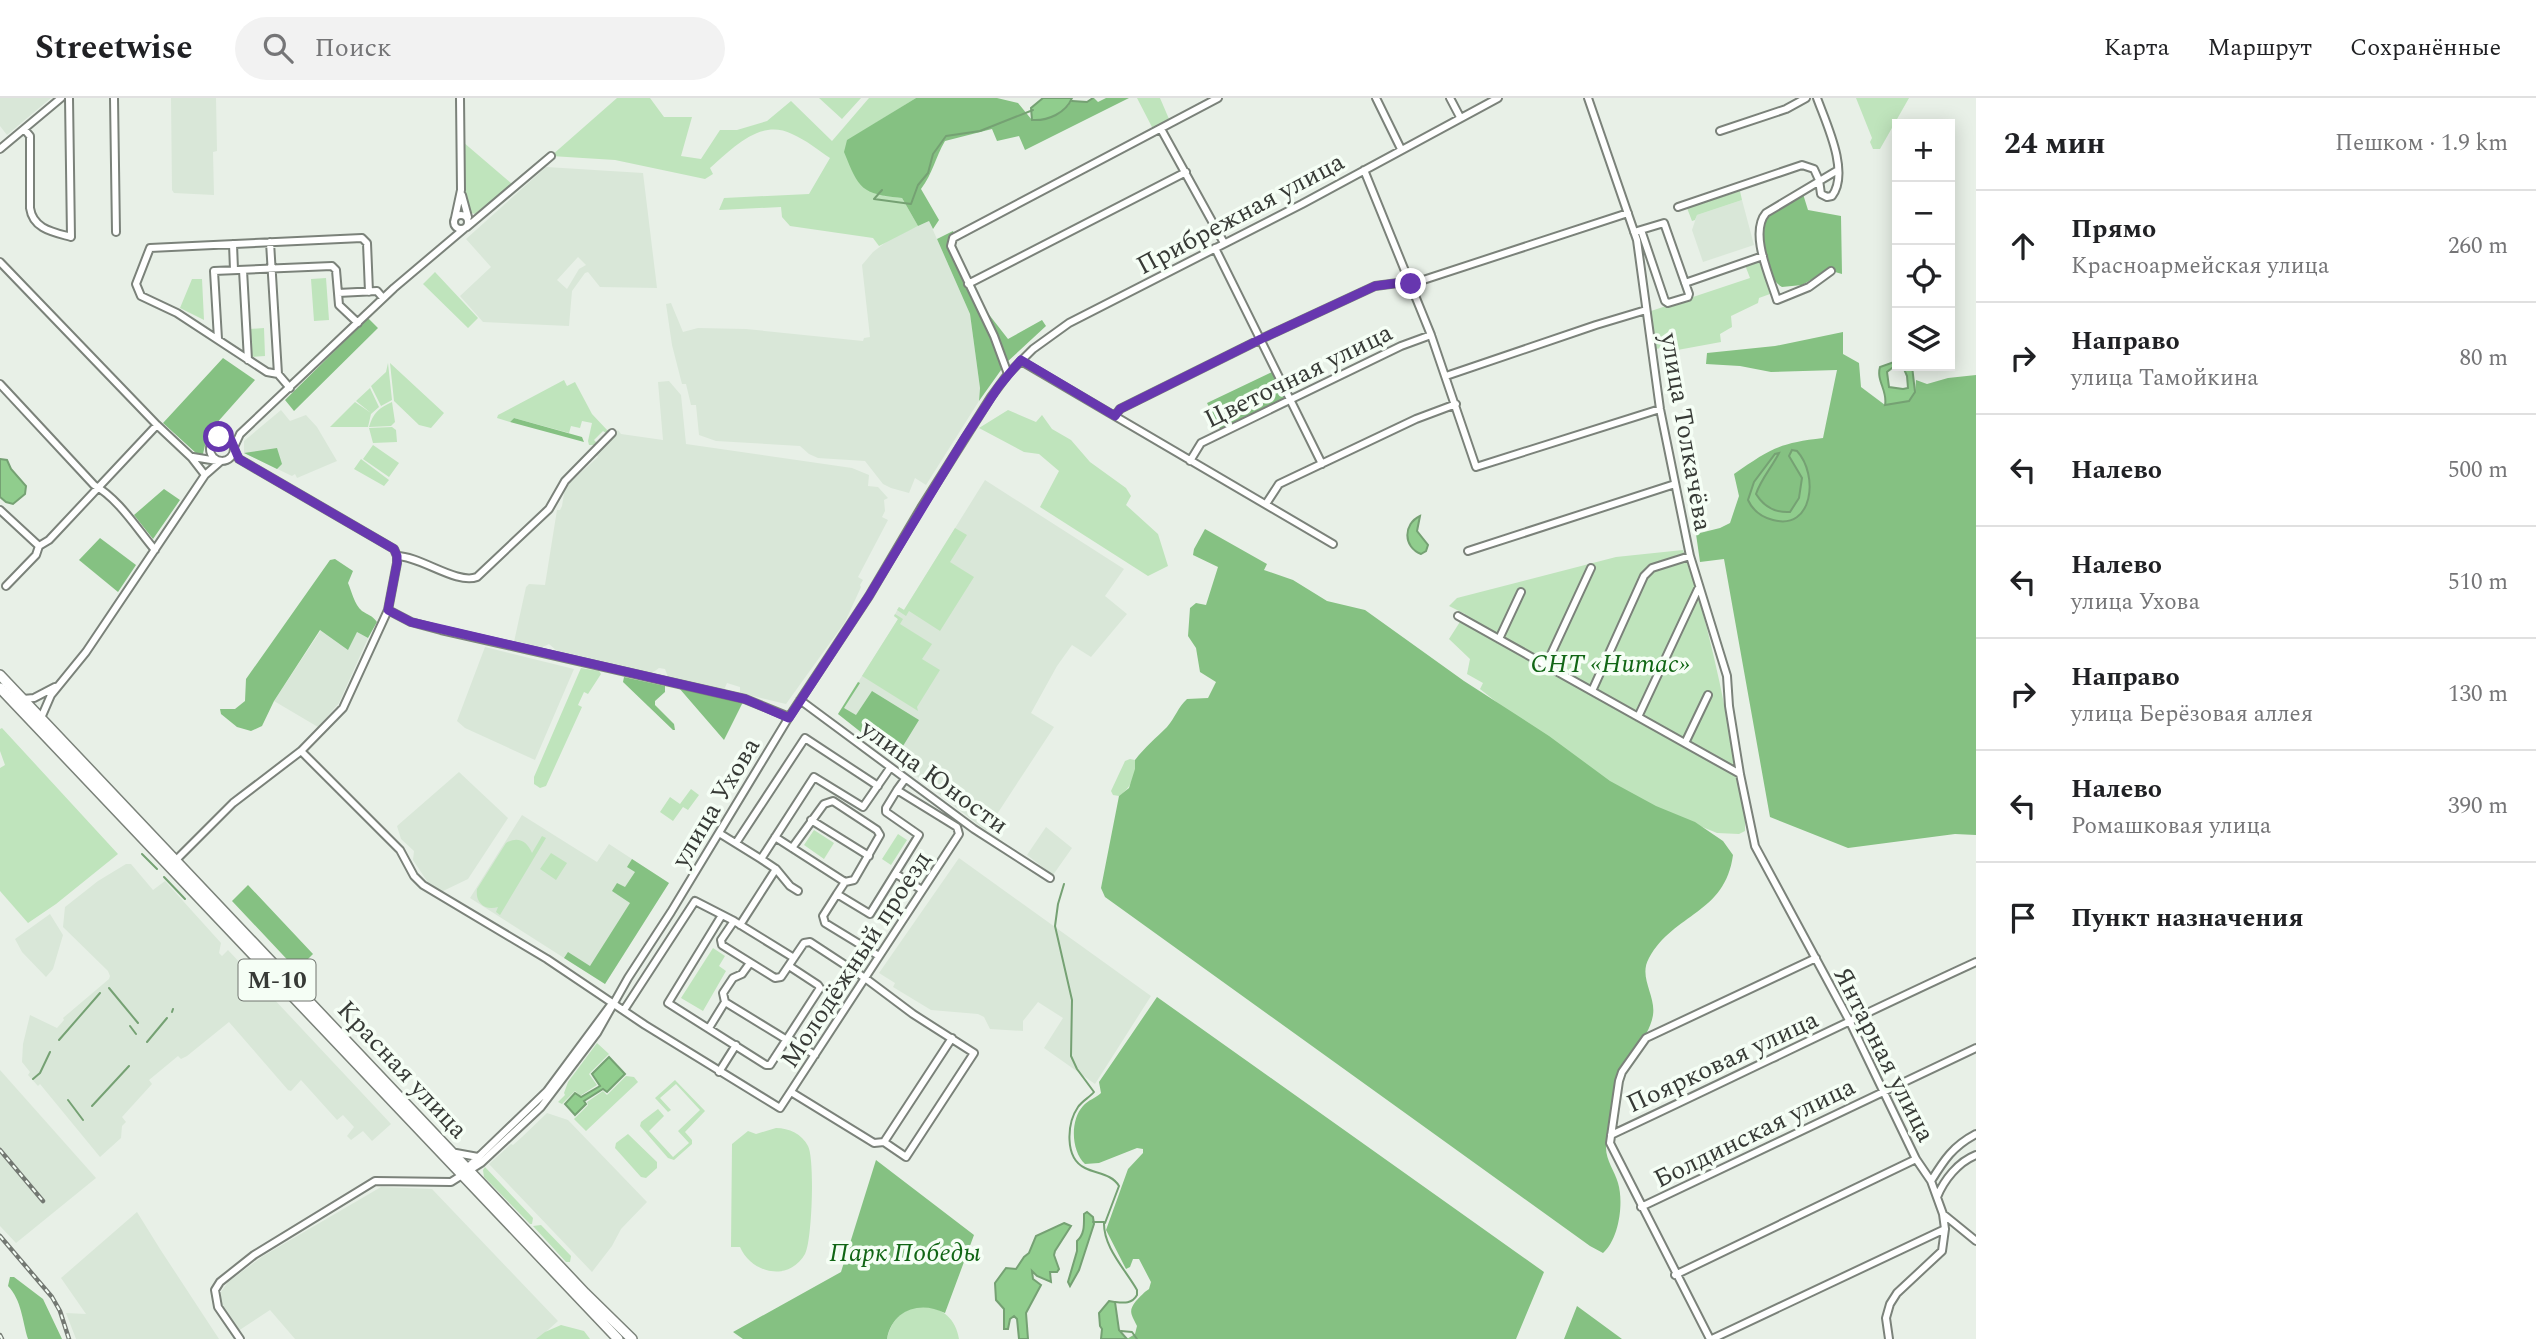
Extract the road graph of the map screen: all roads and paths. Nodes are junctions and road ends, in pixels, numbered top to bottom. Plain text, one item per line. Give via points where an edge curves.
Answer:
1 (61, 98) edge
2 (69, 98) edge
3 (114, 98) edge
4 (460, 98) edge
5 (1218, 98) edge
6 (1376, 98) edge
7 (1450, 98) edge
8 (1498, 98) edge
9 (1588, 98) edge
10 (1806, 98) edge
11 (1817, 98) edge
12 (1460, 117) junction
13 (24, 129) junction
14 (1161, 129) junction
15 (1720, 131) dead end
16 (0, 149) edge
17 (1401, 149) junction
18 (551, 156) dead end
19 (1364, 170) junction
20 (1838, 170) junction
21 (1186, 172) junction
22 (1819, 180) junction
23 (461, 190) junction
24 (1678, 206) dead end
25 (1628, 213) junction
26 (483, 214) junction
27 (467, 217) junction
28 (455, 221) junction
29 (466, 228) junction
30 (1638, 231) junction
31 (117, 232) dead end
32 (270, 242) junction
33 (1224, 243) junction
34 (233, 244) junction
35 (442, 246) junction
36 (1215, 248) junction
37 (1763, 256) junction
38 (0, 262) edge
39 (272, 268) junction
40 (234, 270) junction
41 (243, 270) junction
42 (1831, 271) dead end
43 (1685, 282) junction
44 (968, 284) junction
45 (1411, 284) junction
46 (369, 292) junction
47 (338, 293) junction
48 (383, 298) junction
49 (1646, 310) junction
50 (358, 323) junction
51 (1431, 335) junction
52 (1261, 339) junction
53 (218, 340) junction
54 (248, 360) junction
55 (1021, 360) junction
56 (278, 374) junction
57 (1008, 374) junction
58 (1446, 376) junction
59 (0, 384) edge
60 (290, 388) junction
61 (1290, 400) junction
62 (1456, 404) junction
63 (1660, 409) junction
64 (1115, 416) junction
65 (157, 425) junction
66 (612, 433) dead end
67 (240, 434) junction
68 (227, 438) junction
69 (234, 449) junction
70 (191, 457) junction
71 (214, 457) junction
72 (229, 459) junction
73 (239, 459) junction
74 (1190, 461) junction
75 (1322, 464) junction
76 (207, 473) junction
77 (1675, 484) junction
78 (98, 487) junction
79 (1266, 504) junction
80 (0, 510) edge
81 (1333, 544) dead end
82 (39, 546) junction
83 (155, 550) junction
84 (1468, 551) dead end
85 (1689, 556) junction
86 (397, 559) junction
87 (1591, 568) dead end
88 (6, 586) dead end
89 (1699, 588) junction
90 (1521, 592) dead end
91 (388, 610) junction
92 (1458, 616) dead end
93 (1500, 639) junction
94 (1546, 665) junction
95 (0, 675) edge
96 (57, 687) junction
97 (0, 689) edge
98 (1592, 691) junction
99 (1708, 695) dead end
100 (23, 699) junction
101 (800, 700) junction
102 (1639, 717) junction
103 (41, 718) junction
104 (789, 718) junction
105 (1685, 743) junction
106 (301, 751) junction
107 (890, 768) junction
108 (1740, 774) junction
109 (905, 779) junction
110 (878, 786) junction
111 (897, 790) junction
112 (811, 820) junction
113 (719, 833) junction
114 (775, 837) junction
115 (736, 843) junction
116 (792, 848) junction
117 (869, 856) junction
118 (761, 859) junction
119 (172, 863) junction
120 (776, 869) junction
121 (896, 874) junction
122 (1050, 878) dead end
123 (845, 882) junction
124 (922, 890) junction
125 (798, 891) dead end
126 (838, 894) junction
127 (722, 915) junction
128 (737, 923) junction
129 (879, 956) junction
130 (794, 958) junction
131 (1816, 958) junction
132 (1976, 961) edge
133 (750, 963) junction
134 (789, 965) junction
135 (865, 978) junction
136 (613, 1002) junction
137 (725, 1002) junction
138 (624, 1010) junction
139 (1850, 1022) junction
140 (709, 1028) junction
141 (952, 1038) junction
142 (788, 1039) junction
143 (736, 1045) junction
144 (1976, 1048) edge
145 (815, 1055) junction
146 (719, 1072) junction
147 (1883, 1091) junction
148 (791, 1092) junction
149 (1976, 1134) edge
150 (1611, 1135) junction
151 (884, 1142) junction
152 (451, 1149) junction
153 (1976, 1155) edge
154 (1916, 1159) junction
155 (479, 1160) junction
156 (467, 1171) junction
157 (1931, 1181) junction
158 (482, 1183) junction
159 (1937, 1197) junction
160 (1641, 1207) junction
161 (1943, 1214) junction
162 (1945, 1229) junction
163 (1976, 1241) edge
164 (1675, 1275) junction
165 (240, 1339) edge
166 (618, 1339) edge
167 (632, 1339) edge
168 (1711, 1339) edge
169 (1889, 1339) edge

1 - 13 street
2 - 13 street via 71,237 46,230 32,218 30,136
3 - 31 street
4 - 23 street
5 - 14 street
6 - 17 street
7 - 12 street
8 - 12 street, Прибрежная улица
9 - 25 street, улица Толкачёва
10 - 15 street
11 - 20 street via 1837,154
12 - 17 street, Прибрежная улица
13 - 16 street
14 - 21 street
14 - 44 street via 955,235 951,246
17 - 19 street, Прибрежная улица
18 - 26 street
19 - 33 street, Прибрежная улица
19 - 45 street
20 - 22 street
20 - 22 street via 1832,196 1820,193
21 - 33 street
21 - 44 street
22 - 24 street via 1812,166 1802,165
22 - 37 street via 1763,216 1759,230
23 - 27 street
23 - 28 street
25 - 30 street, улица Толкачёва
25 - 45 street
26 - 27 street
26 - 29 street
27 - 28 street via 461,215
27 - 29 street
28 - 29 street via 459,229
28 - 35 street
29 - 35 street
30 - 43 street via 1665,224
30 - 43 street via 1665,301 1689,296
30 - 49 street, улица Толкачёва
32 - 34 street
32 - 39 street
32 - 46 street via 362,238 367,243
33 - 36 street, Прибрежная улица
34 - 40 street
34 - 53 street via 150,248 136,284 141,296
35 - 48 street
36 - 52 street
36 - 55 street, Прибрежная улица via 1069,324
37 - 42 street via 1777,300 1809,287
37 - 43 street
38 - 65 street
39 - 41 street
39 - 47 street via 332,266
39 - 56 street
40 - 41 street
40 - 53 street via 214,271
41 - 54 street
44 - 57 street
45 - 51 street
45 - 52 street via 1375,286
46 - 47 street
46 - 48 street via 377,291
47 - 50 street via 339,305
48 - 50 street
49 - 58 street
49 - 63 street, улица Толкачёва
50 - 60 street
51 - 58 street
51 - 61 street, Цветочная улица
52 - 61 street
52 - 64 street via 1120,409
53 - 54 street
54 - 56 street
55 - 57 street, Прибрежная улица
55 - 64 street
56 - 60 street
57 - 101 street, улица Ухова
58 - 62 street
59 - 78 street
60 - 67 street
61 - 74 street, Цветочная улица via 1201,443
61 - 75 street
62 - 63 street via 1476,467
62 - 75 street
63 - 77 street, улица Толкачёва
64 - 74 street
65 - 70 street
65 - 78 street
66 - 86 street via 565,481 549,509 477,578 461,577 407,556
67 - 68 street
67 - 69 street
68 - 69 street
68 - 71 street via 211,443
69 - 72 street
69 - 73 street
70 - 71 street
70 - 76 street
71 - 72 street
71 - 76 street
71 - 76 street
72 - 73 street
73 - 86 street via 394,549
74 - 79 street
75 - 79 street via 1279,484
76 - 83 street
77 - 84 street
77 - 85 street, улица Толкачёва
78 - 82 street
78 - 83 street
79 - 81 street
80 - 82 street
82 - 88 street
83 - 96 street
85 - 89 street, улица Толкачёва
85 - 98 street via 1652,568 1644,576
86 - 91 street
87 - 94 street
89 - 102 street
89 - 108 street, улица Толкачёва via 1727,676
90 - 93 street
91 - 104 street via 411,622 447,631 745,699
91 - 106 street via 346,703
92 - 93 street
93 - 94 street
94 - 98 street
95 - 100 highway, Красная улица / М-10
96 - 100 street
96 - 103 street
97 - 119 highway, Красная улица / М-10
98 - 102 street
99 - 105 street
100 - 103 highway, Красная улица / М-10
101 - 104 street, улица Ухова
101 - 107 street, улица Юности
102 - 105 street
103 - 119 highway, Красная улица / М-10
104 - 113 street, улица Ухова
105 - 108 street
106 - 119 street via 233,803
106 - 136 street via 400,850 423,885
107 - 109 street, улица Юности
107 - 110 street
108 - 131 street, Янтарная улица via 1755,846
109 - 111 street
109 - 122 street, улица Юности
110 - 114 street via 863,807 814,777
110 - 115 street via 804,738
111 - 121 street via 886,812 919,835
111 - 124 street, Молодёжный проезд via 959,830
112 - 116 street
112 - 117 street
112 - 117 street via 824,804 833,802 879,833
113 - 115 street
113 - 136 street, улица Ухова
114 - 116 street
114 - 118 street
115 - 118 street
116 - 123 street
117 - 123 street via 854,880
118 - 120 street
119 - 152 highway, Красная улица / М-10
119 - 156 highway, Красная улица / М-10
120 - 125 street
120 - 128 street
121 - 124 street
121 - 126 street via 870,914
123 - 126 street
124 - 129 street, Молодёжный проезд
126 - 129 street via 823,919
127 - 128 street
127 - 138 street via 694,902
127 - 140 street via 667,1001
128 - 130 street
128 - 133 street via 721,943
129 - 135 street, Молодёжный проезд
130 - 134 street
130 - 135 street via 804,943 810,942
131 - 139 street, Янтарная улица
131 - 150 street via 1646,1038 1622,1072
132 - 139 street, Поярковая улица
133 - 134 street via 777,979
133 - 137 street via 723,993
134 - 142 street via 820,988
135 - 141 street
135 - 145 street, Молодёжный проезд
136 - 138 street
136 - 155 street, улица Ухова via 560,1085
137 - 140 street
137 - 142 street
138 - 146 street
139 - 147 street, Янтарная улица
139 - 150 street, Поярковая улица
140 - 143 street
141 - 151 street
141 - 151 street via 974,1053 906,1157
142 - 143 street via 770,1065
142 - 145 street
143 - 146 street
144 - 147 street, Болдинская улица
145 - 148 street, Молодёжный проезд
146 - 148 street, Молодёжный проезд via 780,1108
147 - 154 street, Янтарная улица
147 - 160 street, Болдинская улица
148 - 151 street via 874,1143
149 - 157 street via 1947,1154
150 - 160 street via 1610,1143
152 - 155 street
152 - 156 highway, Красная улица / М-10
153 - 159 street via 1942,1183
154 - 157 street, Янтарная улица
154 - 164 street
155 - 156 street, улица Ухова
155 - 158 street
156 - 158 highway, Красная улица / М-10
156 - 165 street via 451,1182 375,1181 245,1262 215,1290 218,1307
156 - 166 highway, Красная улица / М-10
157 - 159 street, Янтарная улица
158 - 167 highway, Красная улица / М-10
159 - 161 street, Янтарная улица
160 - 164 street
161 - 162 street, Янтарная улица
161 - 163 street
162 - 168 street
162 - 169 street, Янтарная улица via 1942,1251 1889,1304
164 - 168 street

